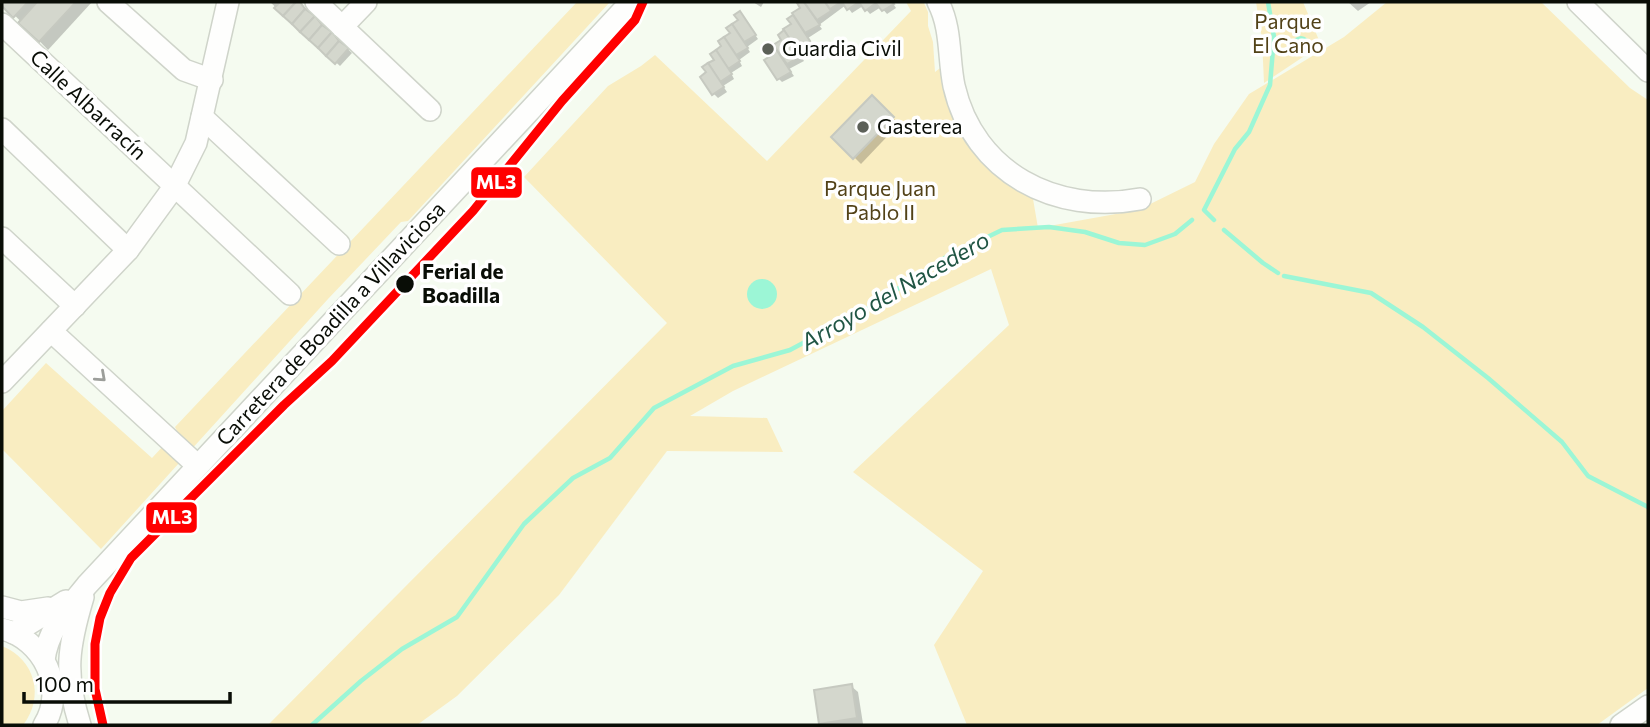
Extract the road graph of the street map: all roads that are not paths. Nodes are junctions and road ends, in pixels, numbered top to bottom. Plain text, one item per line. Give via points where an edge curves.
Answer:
1 (108, 2) edge
2 (228, 2) edge
3 (316, 2) edge
4 (366, 2) edge
5 (631, 2) edge
6 (938, 2) edge
7 (1578, 2) edge
8 (342, 27) junction
9 (6, 37) edge
10 (1648, 71) edge
11 (212, 80) junction
12 (430, 110) dead end
13 (202, 117) junction
14 (2, 129) edge
15 (174, 187) junction
16 (1140, 199) dead end
17 (2, 238) edge
18 (340, 244) dead end
19 (128, 250) junction
20 (290, 294) dead end
21 (75, 306) junction
22 (51, 331) junction
23 (2, 382) edge
24 (198, 466) junction
25 (87, 585) junction
26 (60, 605) junction
27 (2, 607) edge
28 (8, 631) edge
29 (44, 660) junction
30 (1648, 706) edge
31 (46, 723) edge
32 (80, 725) edge
33 (1622, 725) edge

1 - 11 street via 184,70
2 - 11 street
3 - 8 street
4 - 8 street
5 - 24 street, Carretera de Boadilla a Villaviciosa
6 - 16 street via 950,35 959,102 974,135 998,163 1031,186 1073,201 1106,204
7 - 10 street
8 - 12 street
9 - 15 street, Calle Albarracín
11 - 13 street
13 - 15 street via 196,142
13 - 18 street
14 - 19 street
15 - 19 street
15 - 20 street, Calle Albarracín
17 - 21 street
19 - 21 street
21 - 22 street
22 - 23 street
22 -> 24 street
24 - 25 street, Carretera de Boadilla a Villaviciosa
25 - 26 street, Carretera de Boadilla a Villaviciosa
25 - 29 street, Carretera de Boadilla a Villaviciosa via 51,631
25 - 32 street via 71,637 73,701
26 - 27 street via 31,612
26 - 28 street, Carretera de Boadilla a Villaviciosa
28 - 29 street via 26,640
29 - 31 street via 53,690
30 - 33 street

